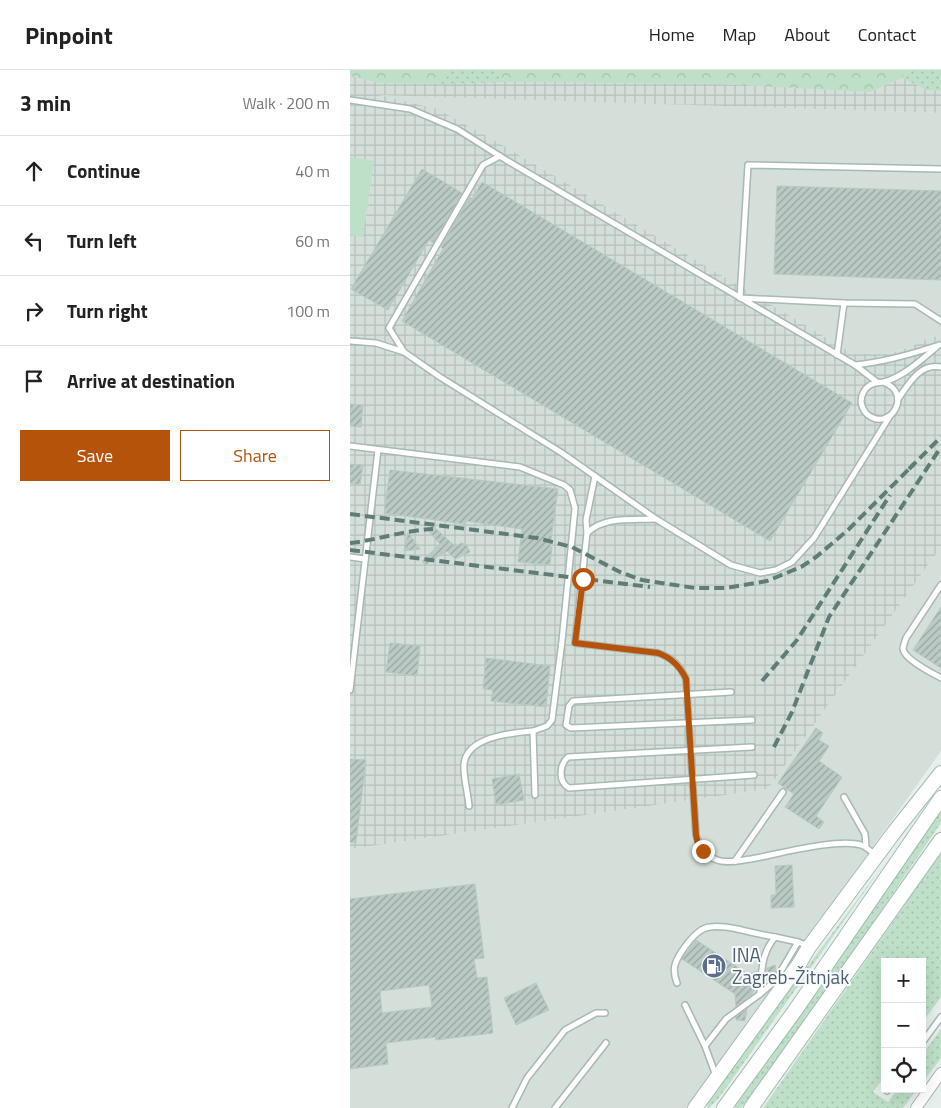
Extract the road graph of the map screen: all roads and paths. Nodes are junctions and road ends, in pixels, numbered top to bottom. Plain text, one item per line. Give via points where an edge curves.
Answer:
1 (350, 100) edge
2 (500, 156) junction
3 (941, 170) edge
4 (740, 298) junction
5 (844, 303) junction
6 (941, 321) edge
7 (350, 341) edge
8 (940, 345) edge
9 (404, 352) junction
10 (837, 354) junction
11 (855, 365) junction
12 (941, 367) edge
13 (877, 382) junction
14 (884, 382) junction
15 (898, 399) junction
16 (890, 416) junction
17 (350, 446) edge
18 (378, 450) junction
19 (595, 476) junction
20 (656, 519) junction
21 (587, 533) junction
22 (350, 557) edge
23 (365, 559) junction
24 (941, 585) edge
25 (941, 678) edge
26 (350, 690) edge
27 (731, 692) dead end
28 (687, 695) junction
29 (752, 720) dead end
30 (688, 723) junction
31 (533, 731) junction
32 (752, 747) dead end
33 (689, 752) junction
34 (941, 774) edge
35 (754, 776) dead end
36 (692, 780) junction
37 (783, 792) dead end
38 (535, 795) dead end
39 (844, 797) dead end
40 (941, 798) edge
41 (469, 806) dead end
42 (941, 840) edge
43 (866, 847) junction
44 (877, 856) junction
45 (735, 861) junction
46 (775, 937) junction
47 (804, 944) junction
48 (677, 983) dead end
49 (760, 994) junction
50 (685, 1005) dead end
51 (605, 1013) dead end
52 (941, 1017) edge
53 (926, 1038) edge
54 (606, 1043) dead end
55 (705, 1046) junction
56 (941, 1074) edge
57 (716, 1078) junction
58 (512, 1108) edge
59 (554, 1108) edge
60 (695, 1108) edge
61 (724, 1108) edge
62 (752, 1108) edge
63 (916, 1108) edge

1 - 2 lane via 410,109 457,129
2 - 4 lane
2 - 9 lane via 483,165 389,328
3 - 4 lane via 748,165
4 - 5 lane
4 - 10 lane
5 - 6 lane via 915,304
5 - 10 lane
7 - 9 lane via 376,343
8 - 11 lane via 904,357
8 - 14 lane
9 - 19 lane
10 - 11 lane
11 - 13 lane
12 - 15 lane via 922,370
13 - 14 lane
13 - 16 lane via 862,394 862,406 874,418
14 - 15 lane via 893,388
15 - 16 lane
16 - 20 lane via 814,538 792,562 776,570 760,573 731,565
17 - 18 lane
18 - 23 lane
18 - 31 lane via 520,467 570,490 575,508 552,720 548,726
19 - 20 lane
19 - 21 lane via 586,520
20 - 21 lane via 609,522 593,527
21 - 28 lane via 575,643 669,657 682,670
22 - 23 lane
23 - 26 lane
24 - 25 lane via 903,646 911,660
27 - 28 lane
28 - 30 lane
28 - 30 lane via 573,701 566,725 571,728
29 - 30 lane
30 - 33 lane
31 - 38 lane
31 - 41 lane via 492,737 467,755 464,763
32 - 33 lane
33 - 36 lane
33 - 36 lane via 568,757 562,763 561,778 569,788
34 - 44 main road
35 - 36 lane
36 - 45 lane via 698,844 717,860
37 - 45 lane
39 - 43 lane via 865,834
40 - 61 main road
42 - 62 main road
43 - 44 lane
43 - 45 lane via 839,843
44 - 47 main road
46 - 47 lane
46 - 48 lane via 716,925 706,928 691,937 675,961
46 - 49 lane via 763,957
47 - 49 lane via 775,981
47 - 57 main road via 799,964
49 - 55 lane via 726,1018
50 - 55 lane
51 - 58 lane via 596,1013 565,1030 527,1078
52 - 53 lane
54 - 59 lane
55 - 57 lane
56 - 63 street
57 - 60 main road

